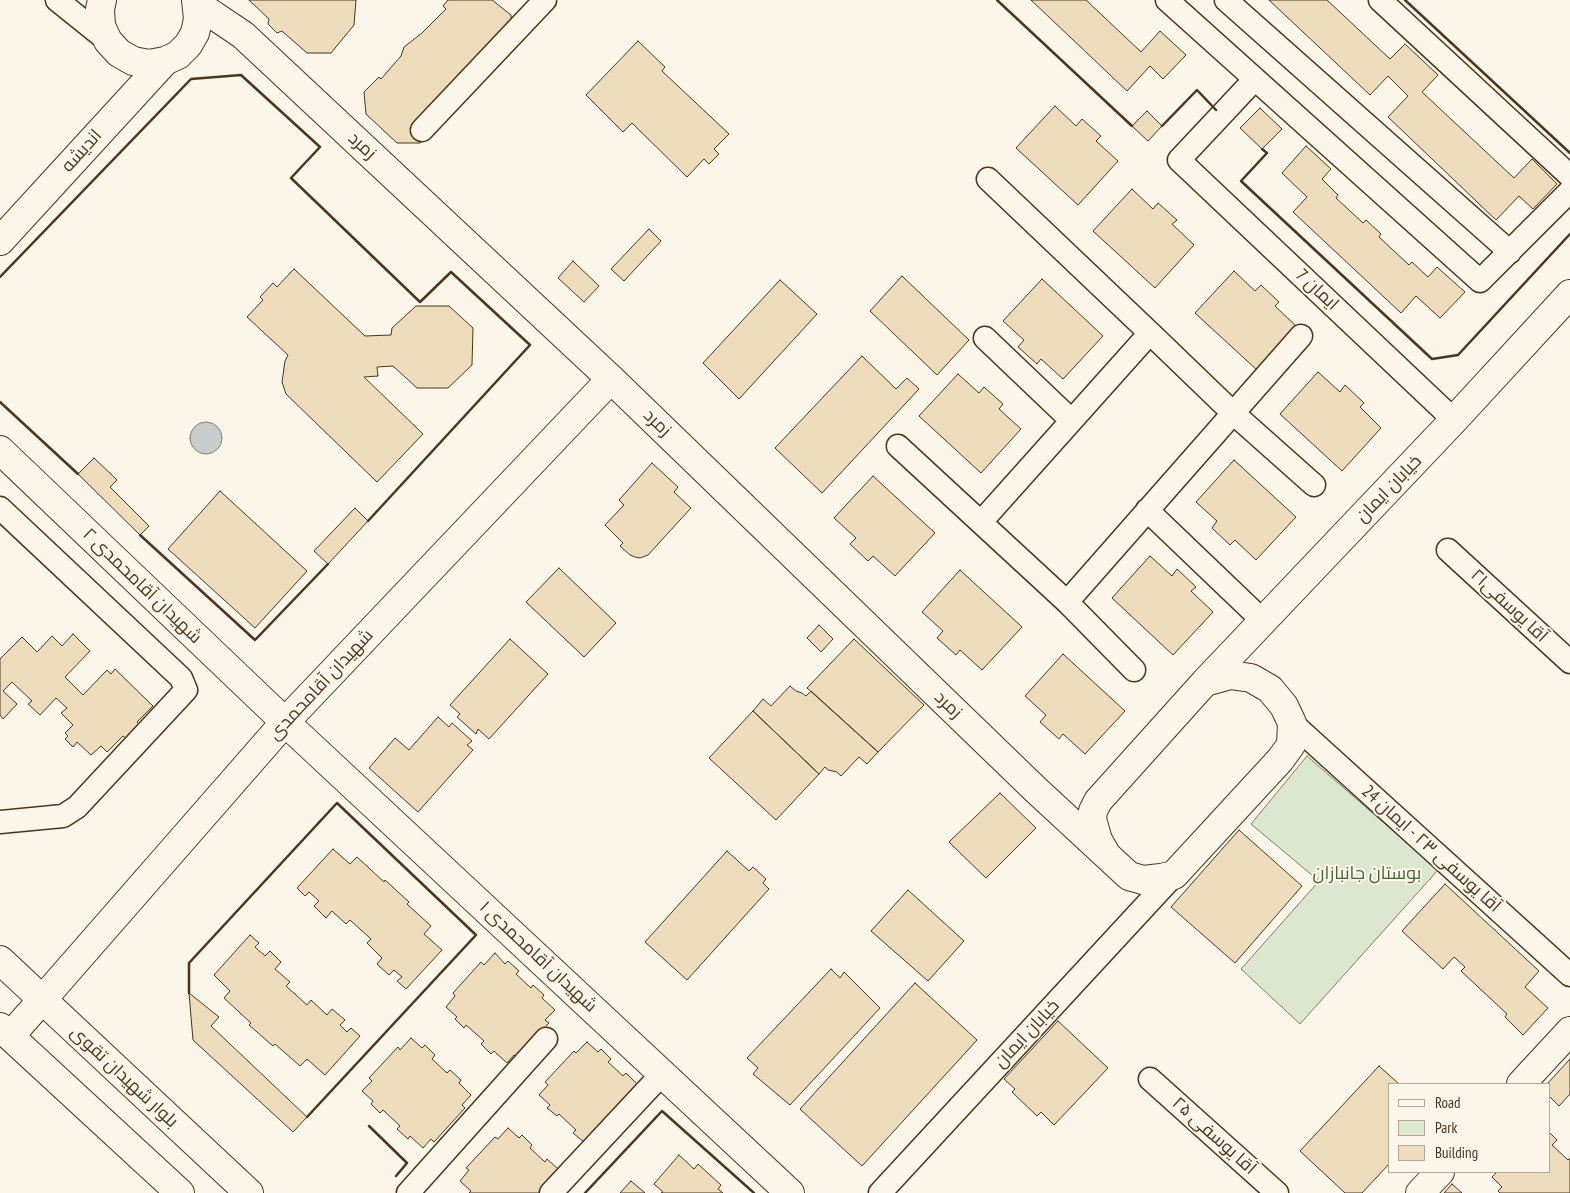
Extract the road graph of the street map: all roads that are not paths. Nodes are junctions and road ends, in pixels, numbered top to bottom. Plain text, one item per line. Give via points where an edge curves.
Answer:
1 (57, 0) edge
2 (102, 0) edge
3 (545, 0) edge
4 (1167, 0) edge
5 (1226, 0) edge
6 (1380, 0) edge
7 (196, 2) edge
8 (108, 41) junction
9 (165, 61) junction
10 (1255, 79) junction
11 (422, 130) dead end
12 (1570, 176) edge
13 (988, 179) dead end
14 (1570, 191) edge
15 (0, 241) edge
16 (1510, 252) junction
17 (1570, 294) edge
18 (1150, 333) junction
19 (1301, 336) dead end
20 (986, 338) dead end
21 (611, 379) junction
22 (1233, 413) junction
23 (1071, 420) junction
24 (1454, 420) junction
25 (898, 446) dead end
26 (0, 450) edge
27 (1314, 486) dead end
28 (0, 508) edge
29 (1147, 510) junction
30 (981, 522) junction
31 (1448, 550) dead end
32 (1067, 602) junction
33 (1263, 621) junction
34 (1570, 662) edge
35 (1134, 670) dead end
36 (1205, 682) junction
37 (285, 722) junction
38 (1292, 723) junction
39 (1035, 789) junction
40 (1098, 801) junction
41 (0, 822) edge
42 (1106, 854) junction
43 (1174, 875) junction
44 (1129, 876) junction
45 (1144, 908) junction
46 (0, 960) edge
47 (1570, 975) edge
48 (42, 1000) junction
49 (5, 1031) edge
50 (1570, 1031) edge
51 (546, 1039) dead end
52 (662, 1074) junction
53 (1150, 1079) dead end
54 (1522, 1083) edge
55 (1439, 1173) edge
56 (180, 1193) edge
57 (248, 1193) edge
58 (408, 1193) edge
59 (551, 1193) edge
60 (790, 1193) edge
61 (880, 1193) edge
62 (1277, 1193) edge
63 (1420, 1193) edge

1 - 8 street
2 - 8 street via 101,26
3 - 11 street
4 - 10 street
5 - 16 street
6 - 12 street
7 - 9 street, انديشه via 198,19 195,32 178,55
7 - 21 street, زمرد via 243,35
8 - 9 street via 133,61 149,64
9 - 15 street, انديشه
10 - 16 street via 1480,281
10 - 24 street, ایمان 7 via 1179,160
13 - 18 street
14 - 16 street
17 - 24 street, خیابان ایمان
18 - 22 street
18 - 23 street
19 - 22 street
20 - 23 street
21 - 37 street, شهیدان آقامحمدی
21 - 39 street, زمرد
22 - 27 street
22 - 29 street
23 - 30 street
24 - 33 street, خیابان ایمان
25 - 30 street
26 - 37 street, شهیدان آقامحمدی ۲
28 - 41 street via 181,678 186,690 78,807 63,816
29 - 32 street
29 - 33 street
30 - 32 street
31 - 34 street, آقا یوسفی۲۱
32 - 35 street
33 - 36 street, خیابان ایمان
36 - 38 street via 1230,676 1250,678 1270,689 1284,706
36 - 40 street, خیابان ایمان
37 - 48 street, شهیدان آقامحمدی
37 - 52 street, شهیدان آقامحمدی ۱
38 - 43 street via 1291,745 1280,760
38 - 47 street, آقا یوسفی ۲۳ - ایمان 24
39 - 40 street via 1057,801 1073,805 1088,806
39 - 42 street, زمرد
40 - 42 street via 1092,819
42 - 44 street, زمرد
43 - 44 street via 1143,880
43 - 45 street, خیابان ایمان
44 - 45 street via 1144,892
45 - 61 street, خیابان ایمان
46 - 48 street, بلوار شهیدان تقوی
48 - 49 street, شهیدان آقامحمدی
48 - 57 street, بلوار شهیدان تقوی
49 - 56 street
50 - 54 street
51 - 58 street
52 - 59 street
52 - 60 street, شهیدان آقامحمدی ۱
53 - 62 street, آقا یوسفی ۲۵
55 - 63 street

